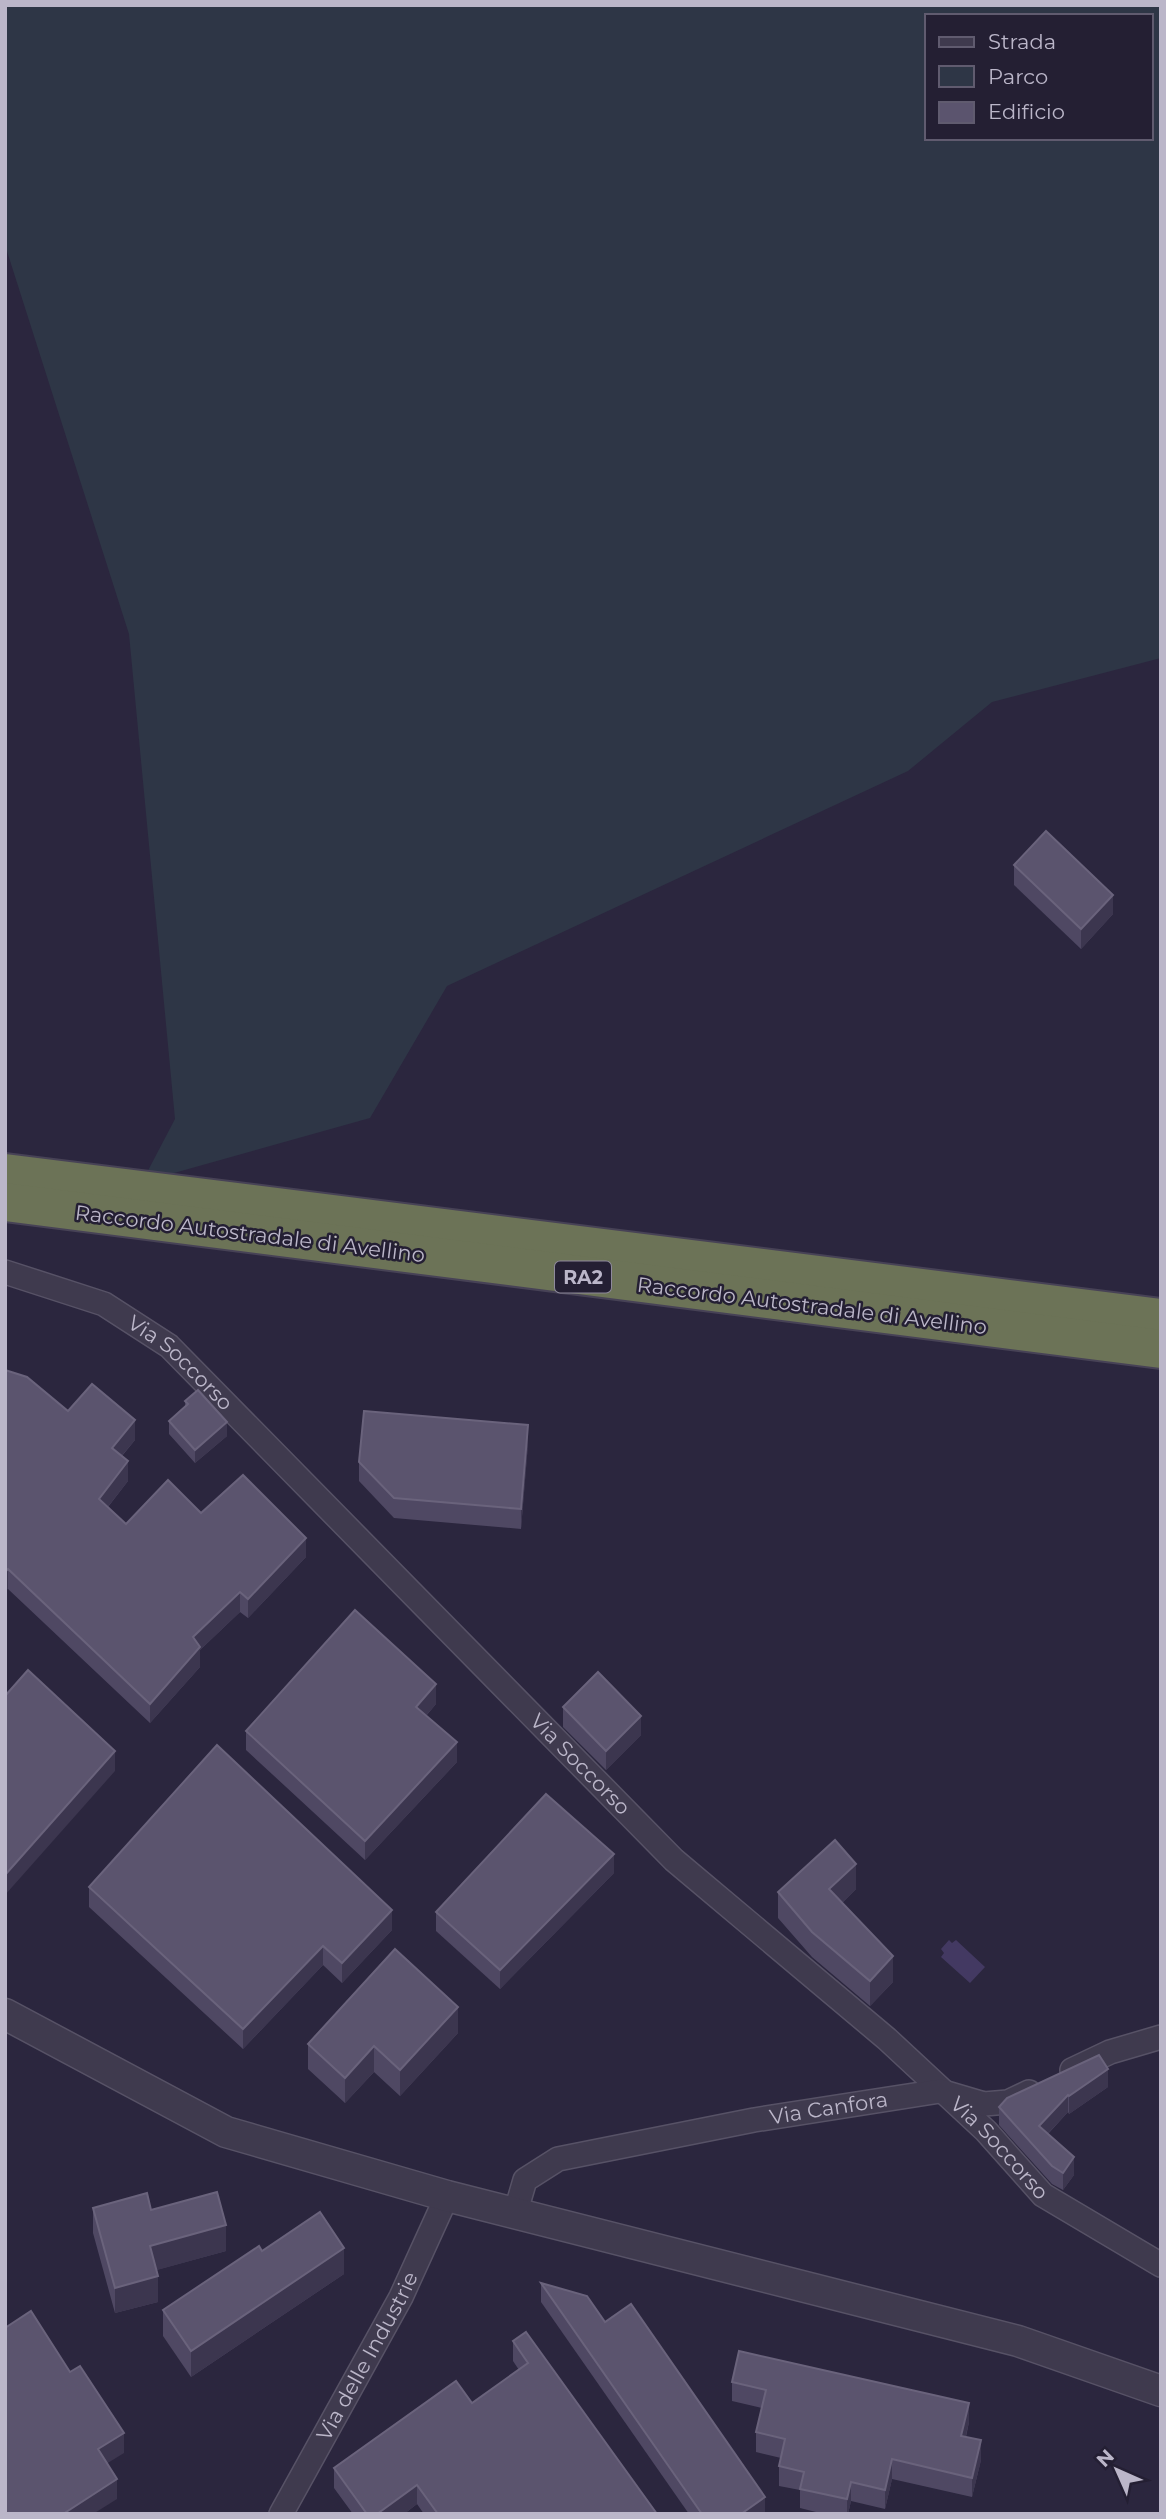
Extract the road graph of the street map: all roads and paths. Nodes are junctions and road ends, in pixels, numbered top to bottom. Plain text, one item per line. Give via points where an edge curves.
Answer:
1 (5, 1173) edge
2 (5, 1202) edge
3 (5, 1272) edge
4 (1161, 1318) edge
5 (1161, 1349) edge
6 (5, 2014) edge
7 (1161, 2037) edge
8 (940, 2091) junction
9 (447, 2196) junction
10 (515, 2214) junction
11 (1161, 2265) edge
12 (1161, 2391) edge
13 (281, 2514) edge

1 - 4 highway, Raccordo Autostradale di Avellino / RA2
2 - 5 highway, Raccordo Autostradale di Avellino / RA2
3 - 8 street, Via Soccorso via 104,1304 169,1346 674,1860 887,2039
6 - 9 street via 226,2132
7 - 8 street, Via Canfora via 1110,2052 1009,2102 984,2104
8 - 10 street, Via Canfora via 754,2120 558,2159 525,2180
8 - 11 street, Via Soccorso via 986,2131 1043,2196
9 - 10 street
9 - 13 street, Via delle Industrie via 401,2297
10 - 12 street via 1018,2341

